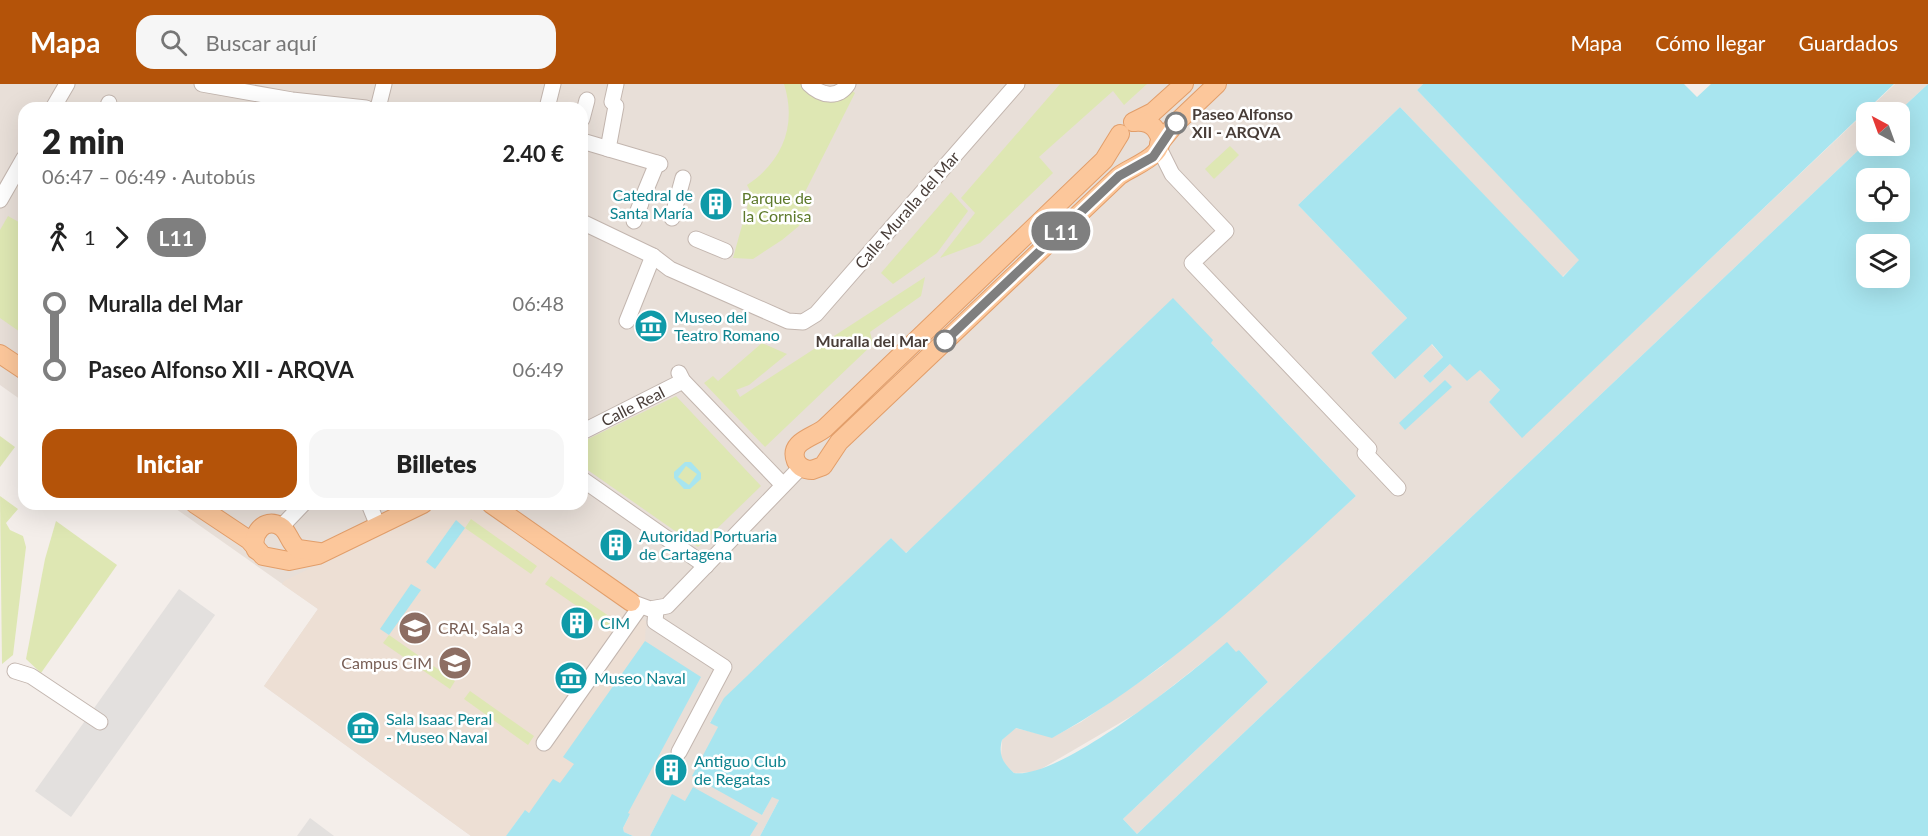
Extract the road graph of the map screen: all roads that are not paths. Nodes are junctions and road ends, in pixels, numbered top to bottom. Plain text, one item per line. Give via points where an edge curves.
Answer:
1 (67, 84) edge
2 (205, 84) edge
3 (384, 84) edge
4 (553, 84) edge
5 (616, 84) edge
6 (809, 84) edge
7 (1017, 84) edge
8 (1184, 84) edge
9 (1217, 84) edge
10 (847, 85) edge
11 (237, 87) edge
12 (56, 102) edge
13 (310, 102) edge
14 (380, 102) edge
15 (549, 102) edge
16 (1134, 122) junction
17 (1120, 134) junction
18 (588, 143) edge
19 (1159, 146) junction
20 (608, 149) junction
21 (1144, 162) junction
22 (18, 168) edge
23 (1172, 174) junction
24 (683, 178) dead end
25 (0, 200) edge
26 (672, 218) dead end
27 (588, 223) edge
28 (630, 232) junction
29 (696, 239) dead end
30 (725, 251) dead end
31 (653, 256) junction
32 (627, 321) dead end
33 (0, 354) edge
34 (0, 365) edge
35 (18, 366) edge
36 (18, 377) edge
37 (588, 429) edge
38 (809, 438) junction
39 (827, 459) junction
40 (801, 466) junction
41 (588, 484) edge
42 (783, 485) junction
43 (1398, 488) dead end
44 (204, 510) edge
45 (222, 510) edge
46 (299, 510) edge
47 (371, 510) edge
48 (411, 510) edge
49 (500, 510) edge
50 (378, 526) junction
51 (261, 527) junction
52 (285, 532) junction
53 (333, 548) junction
54 (264, 554) junction
55 (706, 566) junction
56 (642, 606) junction
57 (15, 671) dead end
58 (100, 722) dead end
59 (544, 743) dead end
60 (679, 752) dead end

1 - 12 street
2 - 11 street
3 - 14 street
4 - 15 street
5 - 20 street
6 - 10 street via 828,94 838,93
7 - 31 street, Calle Muralla del Mar via 816,314 803,322 788,321 670,269
8 - 16 main road via 1154,112
9 - 19 main road via 1170,129
11 - 13 street
16 - 17 main road
16 - 19 main road via 1152,126 1159,136
17 - 21 main road via 1122,153 1131,160
17 - 38 main road via 1104,160 825,428
18 - 20 street
19 - 21 main road
19 - 23 street
20 - 28 street via 659,163
21 - 23 street
21 - 39 main road via 1112,182 839,442
22 - 25 street
23 - 43 street via 1226,231 1192,263 1369,449 1365,453
24 - 26 street
27 - 28 street
28 - 31 street
29 - 30 street
31 - 32 street
33 - 35 main road
34 - 36 main road
37 - 42 street, Calle Real via 681,377
38 - 39 main road via 825,445
38 - 40 main road via 796,447 796,460
39 - 40 main road via 816,470
40 - 42 street
41 - 55 street
42 - 55 street
44 - 54 main road
45 - 51 main road via 241,523
46 - 52 street
47 - 50 street
48 - 50 main road
49 - 56 main road
50 - 53 main road
51 - 52 main road via 270,524
51 - 54 main road via 254,538
52 - 53 main road via 294,546 303,551
52 - 54 main road via 285,552
53 - 54 main road via 299,561
55 - 56 street via 667,606
56 - 59 street
56 - 60 street via 655,622 724,668
57 - 58 street via 31,676

